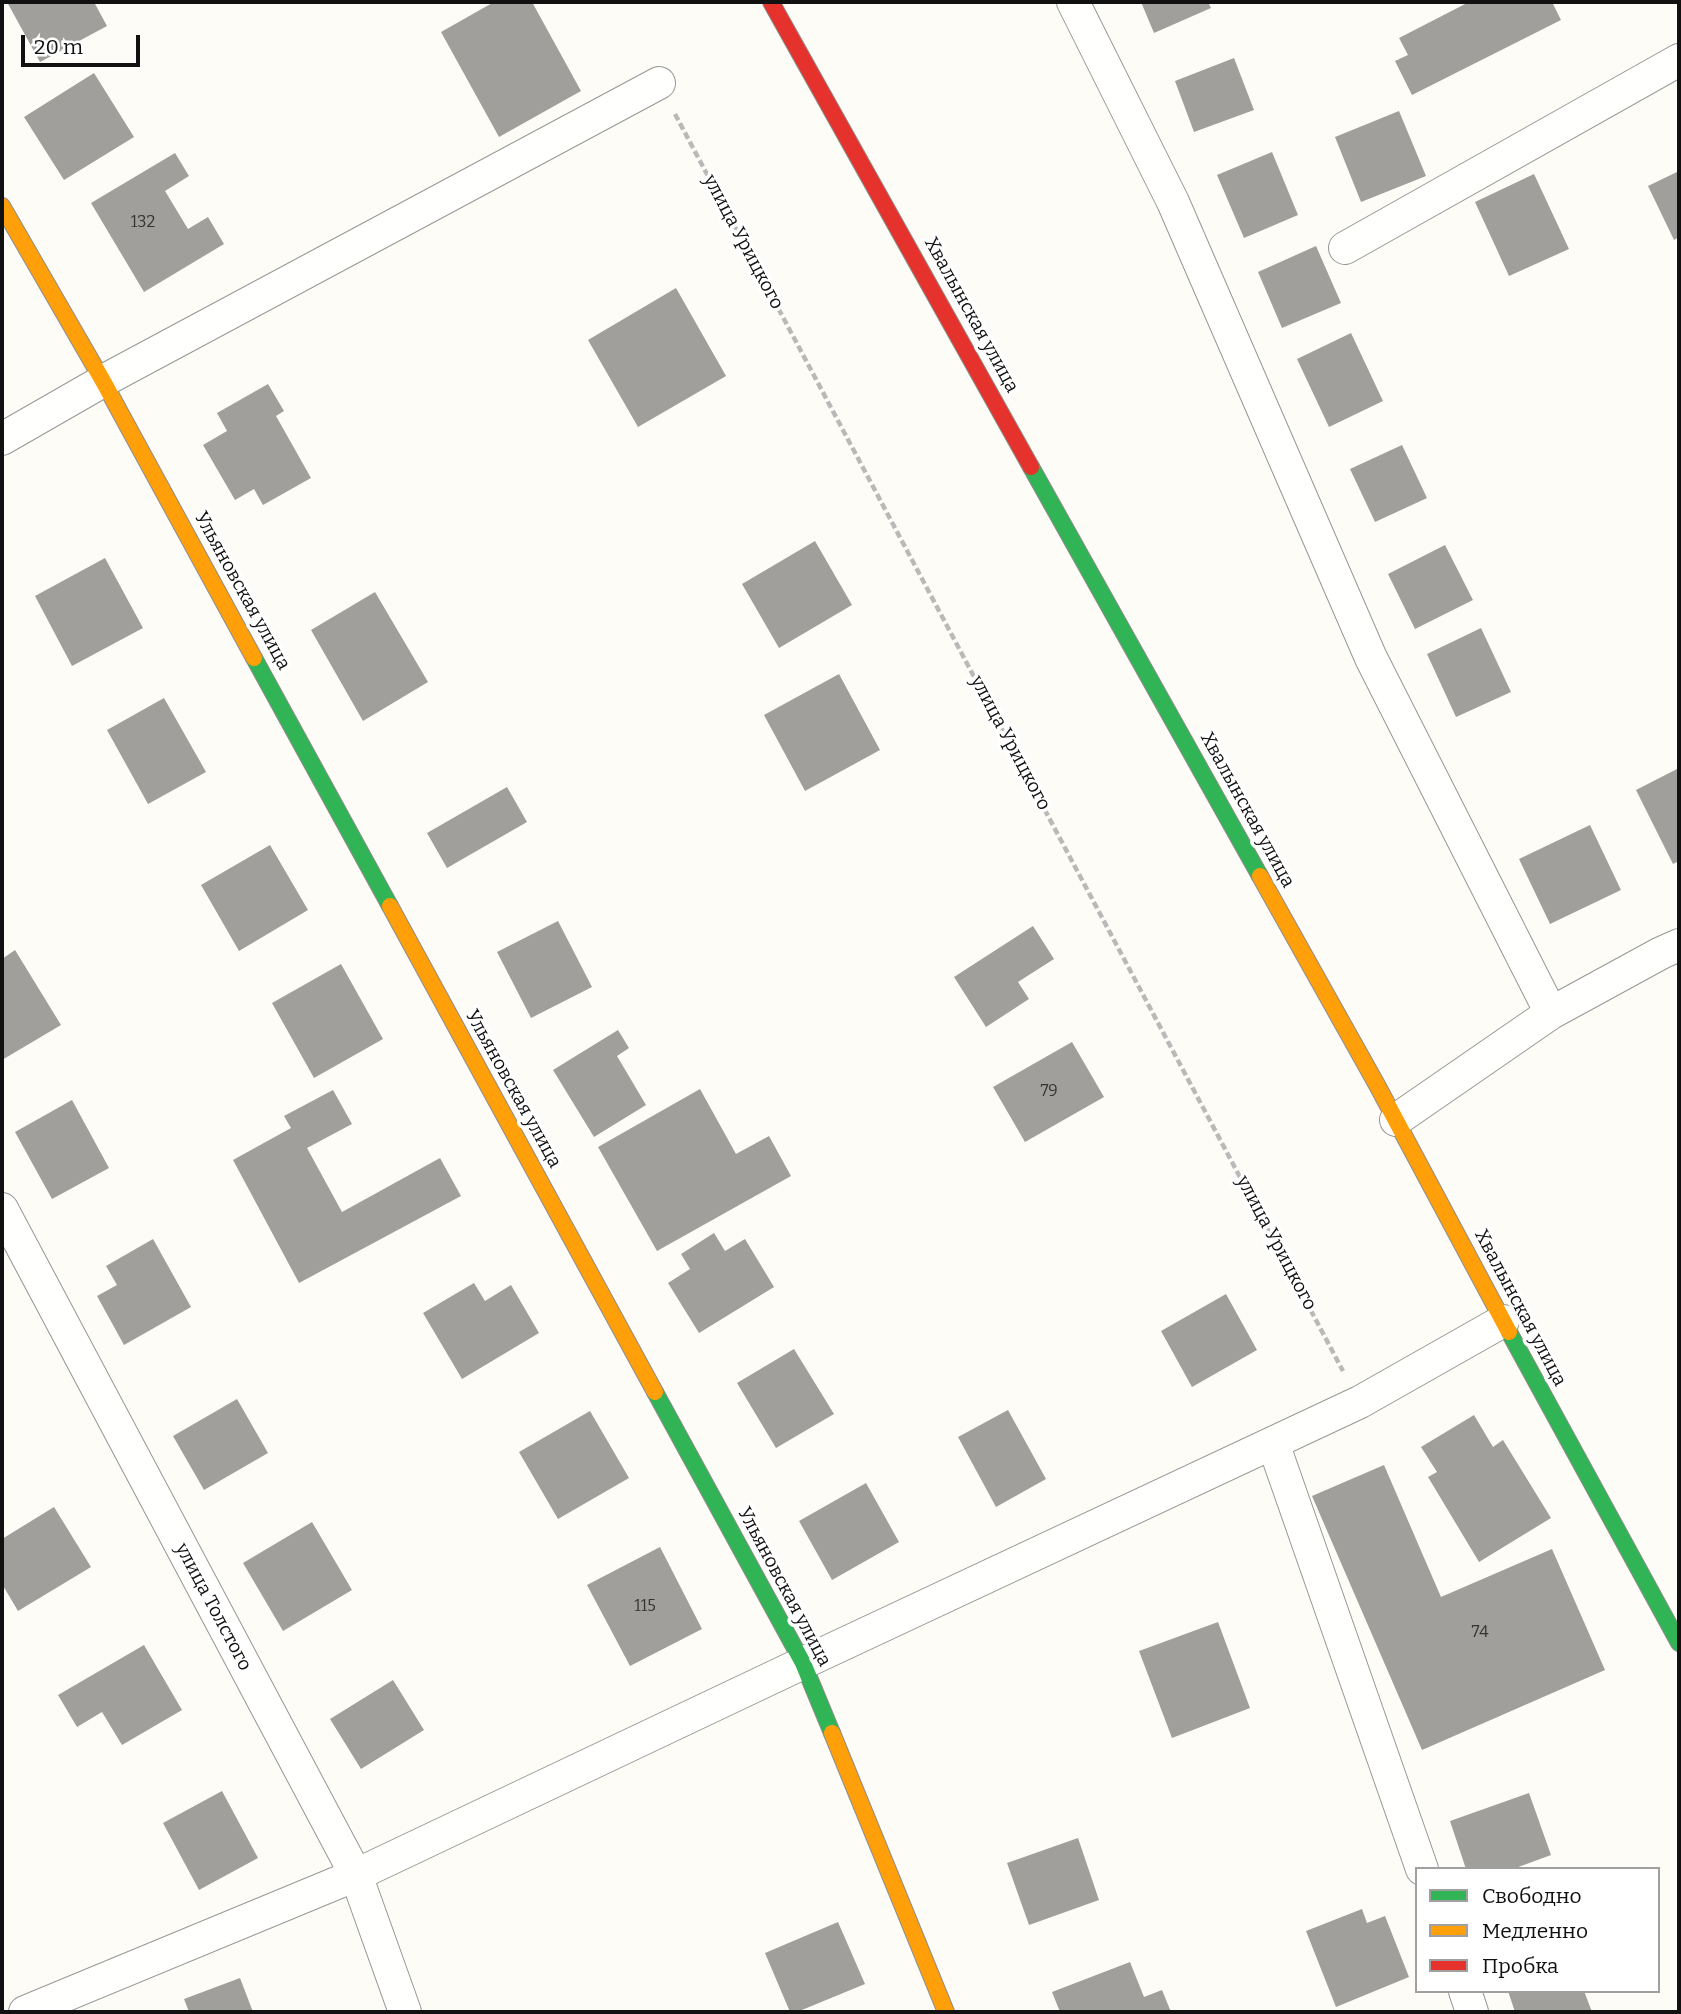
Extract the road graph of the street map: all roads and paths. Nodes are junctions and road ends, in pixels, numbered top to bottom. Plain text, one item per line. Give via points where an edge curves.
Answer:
1 (771, 2) edge
2 (1073, 2) edge
3 (1679, 60) edge
4 (659, 83) joint
5 (2, 206) edge
6 (1345, 248) dead end
7 (103, 381) junction
8 (2, 439) edge
9 (1679, 945) edge
10 (1551, 1013) junction
11 (1396, 1120) junction
12 (2, 1209) edge
13 (1503, 1321) junction
14 (1360, 1402) junction
15 (1273, 1443) junction
16 (1679, 1643) edge
17 (803, 1663) junction
18 (1421, 1867) edge
19 (356, 1875) junction
20 (1466, 1993) edge
21 (24, 2012) edge
22 (405, 2012) edge
23 (946, 2012) edge
24 (1472, 2012) edge

1 - 11 street, Хвалынская улица
2 - 10 street via 1173,202 1371,658
3 - 6 street
4 - 7 street
4 - 14 path, улица Урицкого
5 - 7 street, Ульяновская улица
7 - 8 street
7 - 17 street, Ульяновская улица
9 - 10 street
10 - 11 street
11 - 13 street, Хвалынская улица
12 - 19 street, улица Толстого
13 - 14 street
13 - 16 street, Хвалынская улица
14 - 15 street
15 - 17 street
15 - 18 street
17 - 19 street
17 - 23 street, Ульяновская улица
19 - 21 street
19 - 22 street, улица Толстого
20 - 24 street

